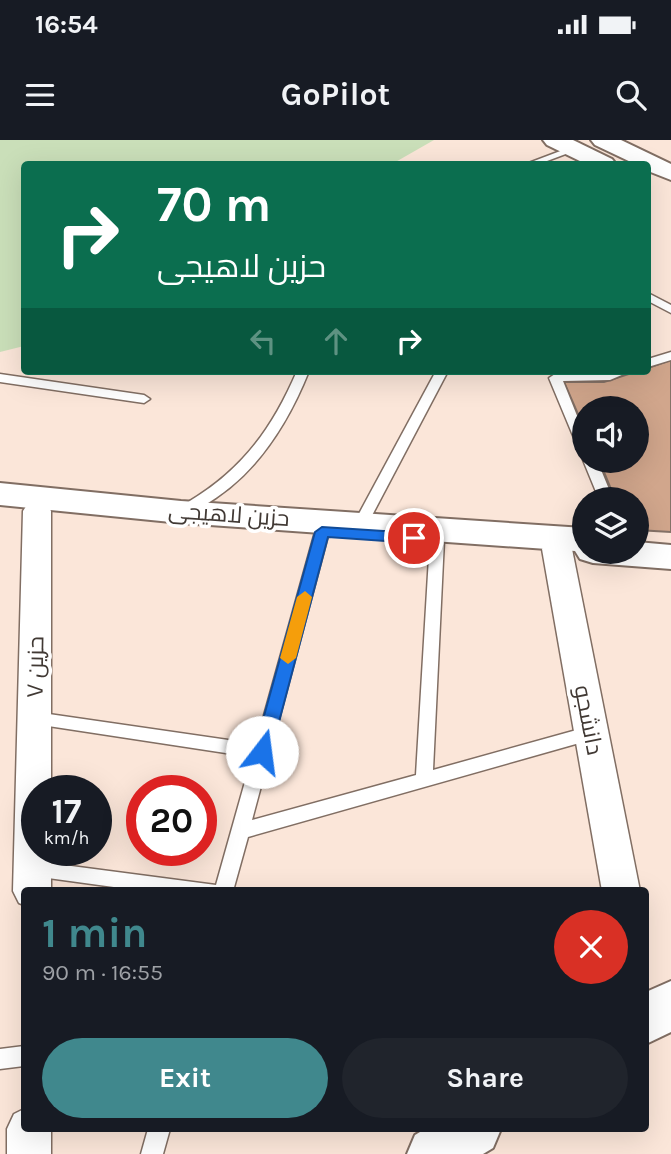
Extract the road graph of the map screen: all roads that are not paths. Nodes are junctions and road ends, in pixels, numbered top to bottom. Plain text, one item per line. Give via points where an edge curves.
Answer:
1 (603, 140) edge
2 (565, 145) edge
3 (536, 161) edge
4 (598, 161) edge
5 (646, 161) edge
6 (651, 163) edge
7 (671, 173) edge
8 (651, 189) edge
9 (671, 199) edge
10 (651, 298) edge
11 (671, 310) edge
12 (671, 356) edge
13 (651, 362) edge
14 (301, 375) edge
15 (440, 375) edge
16 (613, 375) edge
17 (0, 378) edge
18 (144, 399) dead end
19 (572, 418) edge
20 (0, 494) edge
21 (40, 504) junction
22 (0, 507) edge
23 (181, 512) junction
24 (361, 523) junction
25 (322, 532) junction
26 (437, 540) junction
27 (649, 545) edge
28 (572, 547) edge
29 (572, 547) edge
30 (671, 547) edge
31 (649, 555) edge
32 (671, 557) edge
33 (577, 564) edge
34 (35, 718) junction
35 (592, 733) junction
36 (262, 752) junction
37 (424, 780) junction
38 (241, 831) junction
39 (32, 880) edge
40 (145, 887) edge
41 (225, 887) edge
42 (620, 887) edge
43 (671, 1004) edge
44 (649, 1018) edge
45 (21, 1056) edge
46 (0, 1059) edge
47 (29, 1132) edge
48 (158, 1132) edge
49 (469, 1132) edge
50 (29, 1154) edge
51 (152, 1154) edge
52 (434, 1154) edge

1 - 5 street
2 - 3 lane
2 - 4 street
6 - 7 street
8 - 9 street
10 - 11 lane
12 - 13 lane
14 - 23 lane via 269,439 219,490
15 - 24 lane
16 - 19 lane via 555,378
17 - 18 lane
20 - 21 street, حزین لاهیجی
21 - 22 street, حزین لاهیجی
21 - 23 street, حزین لاهیجی
21 - 25 street, حزین لاهیجی
21 - 34 street, حزین ۷
23 - 24 street, حزین لاهیجی
24 - 28 street, حزین لاهیجی
25 - 26 street, حزین لاهیجی
25 - 36 lane
26 - 29 street, حزین لاهیجی
26 - 37 lane
27 - 30 street
31 - 32 street
33 - 35 street, دانشجو
34 - 36 lane
34 - 39 street, حزین ۷
35 - 37 lane
35 - 42 street, دانشجو
36 - 38 lane
37 - 38 lane
38 - 41 lane
39 - 40 lane
43 - 44 street
45 - 46 lane
47 - 50 street
48 - 51 lane
49 - 52 street

